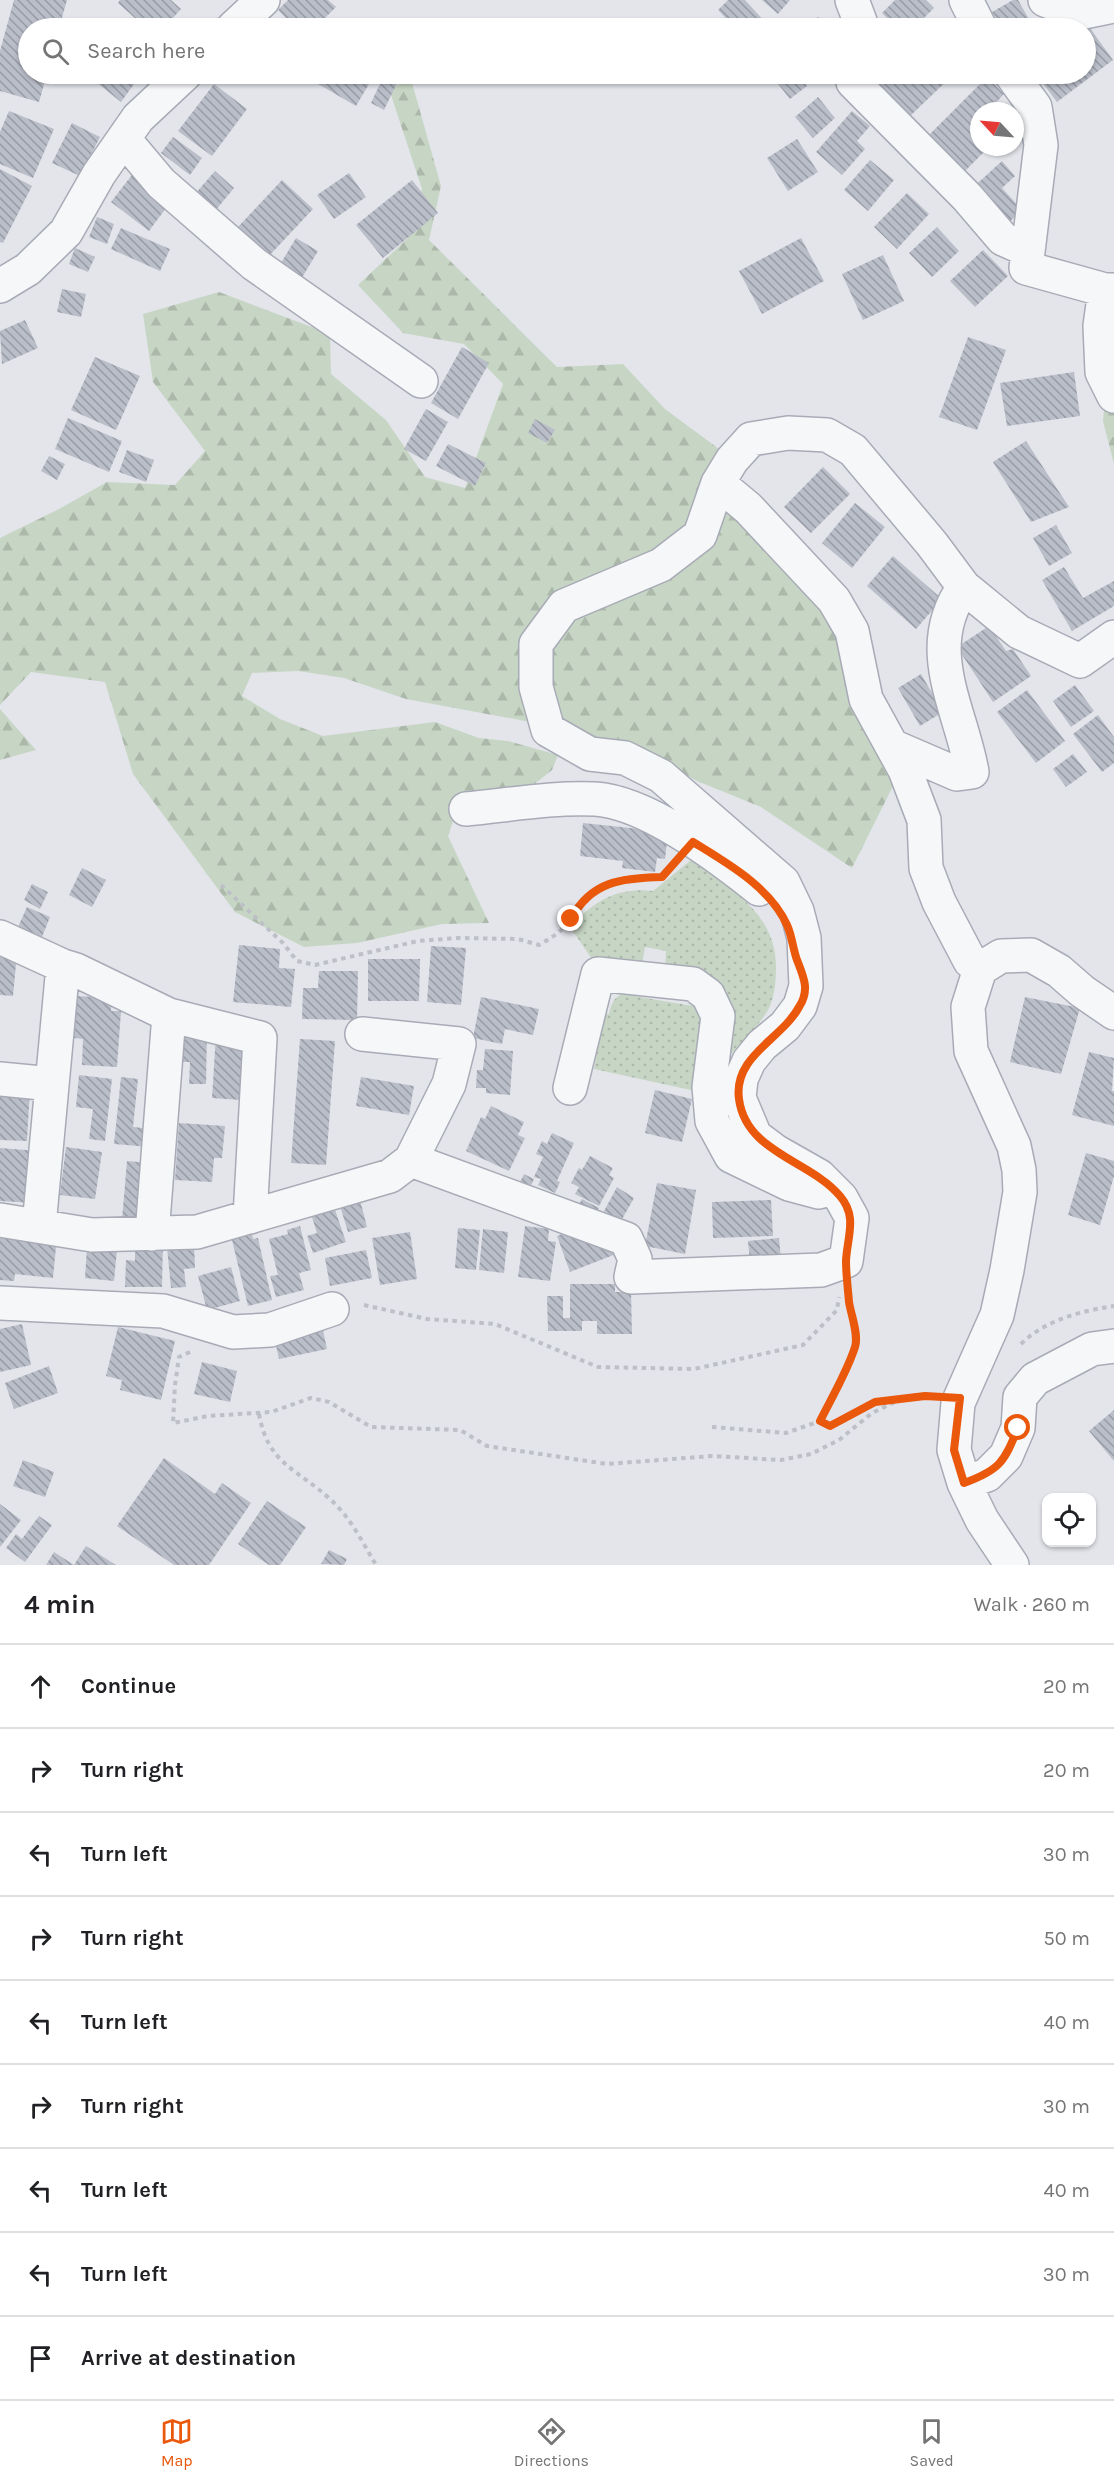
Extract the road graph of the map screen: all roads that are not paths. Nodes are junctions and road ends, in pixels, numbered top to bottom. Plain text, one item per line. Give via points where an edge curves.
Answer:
1 (263, 0) edge
2 (852, 0) edge
3 (966, 0) edge
4 (1045, 0) edge
5 (1114, 6) edge
6 (244, 18) edge
7 (859, 18) edge
8 (975, 18) edge
9 (174, 84) edge
10 (855, 84) edge
11 (1018, 84) edge
12 (124, 139) junction
13 (1028, 250) junction
14 (0, 286) edge
15 (1110, 290) edge
16 (421, 381) dead end
17 (1114, 396) edge
18 (718, 483) junction
19 (964, 587) junction
20 (1114, 638) edge
21 (892, 746) junction
22 (466, 809) dead end
23 (0, 937) edge
24 (63, 966) junction
25 (980, 969) junction
26 (806, 986) junction
27 (1114, 1013) edge
28 (169, 1015) junction
29 (362, 1034) dead end
30 (0, 1079) edge
31 (52, 1084) junction
32 (570, 1088) dead end
33 (411, 1160) junction
34 (842, 1198) junction
35 (250, 1217) junction
36 (0, 1220) edge
37 (39, 1226) junction
38 (152, 1234) junction
39 (0, 1303) edge
40 (332, 1309) road end
41 (1114, 1346) edge
42 (964, 1483) junction
43 (1012, 1565) edge

1 - 6 street
2 - 7 street
3 - 8 street
4 - 5 street via 1078,14
9 - 12 street via 138,118
10 - 13 street via 968,197 1003,239
11 - 13 street via 1035,107 1041,145
12 - 14 street via 66,232 28,269
12 - 16 street via 161,183 254,264
13 - 15 street via 1026,268
15 - 17 street via 1100,327 1102,372
18 - 19 street via 751,439 788,433 827,435 853,450
18 - 21 street via 748,508 834,600 852,631 866,699
18 - 26 street via 700,535 661,565 564,606 536,644 536,687 548,730 590,754 625,758 661,776 783,882 804,938
19 - 20 street via 1019,632 1080,660
19 - 21 street via 952,604 944,635 944,658 972,772 957,774
21 - 25 street via 924,820 926,868 939,902 970,962
22 - 26 street via 596,799 632,808 666,824 729,864 767,895 787,925
23 - 24 street
24 - 28 street
24 - 31 street
25 - 27 street via 1000,956 1031,955
25 - 42 street via 968,1007 971,1051 1014,1146 1020,1192 997,1315 960,1398 954,1450
26 - 34 street via 800,1006 790,1020 750,1061 741,1079 739,1098 755,1136 819,1176
28 - 35 street via 260,1038
28 - 38 street
29 - 33 street via 459,1044 449,1084
30 - 31 street
31 - 37 street
32 - 34 street via 598,974 693,984 708,995 718,1016 709,1086 712,1121 731,1156 789,1184
33 - 34 street via 626,1239 635,1259 631,1277 821,1270 846,1261 852,1218
33 - 35 street via 390,1176
35 - 38 street via 197,1232
36 - 37 street
37 - 38 street via 92,1235
39 - 40 street via 163,1311 233,1332 270,1330
41 - 42 street via 1092,1349 1035,1378 1020,1398 1018,1428 1006,1456 987,1475
42 - 43 street via 982,1520

